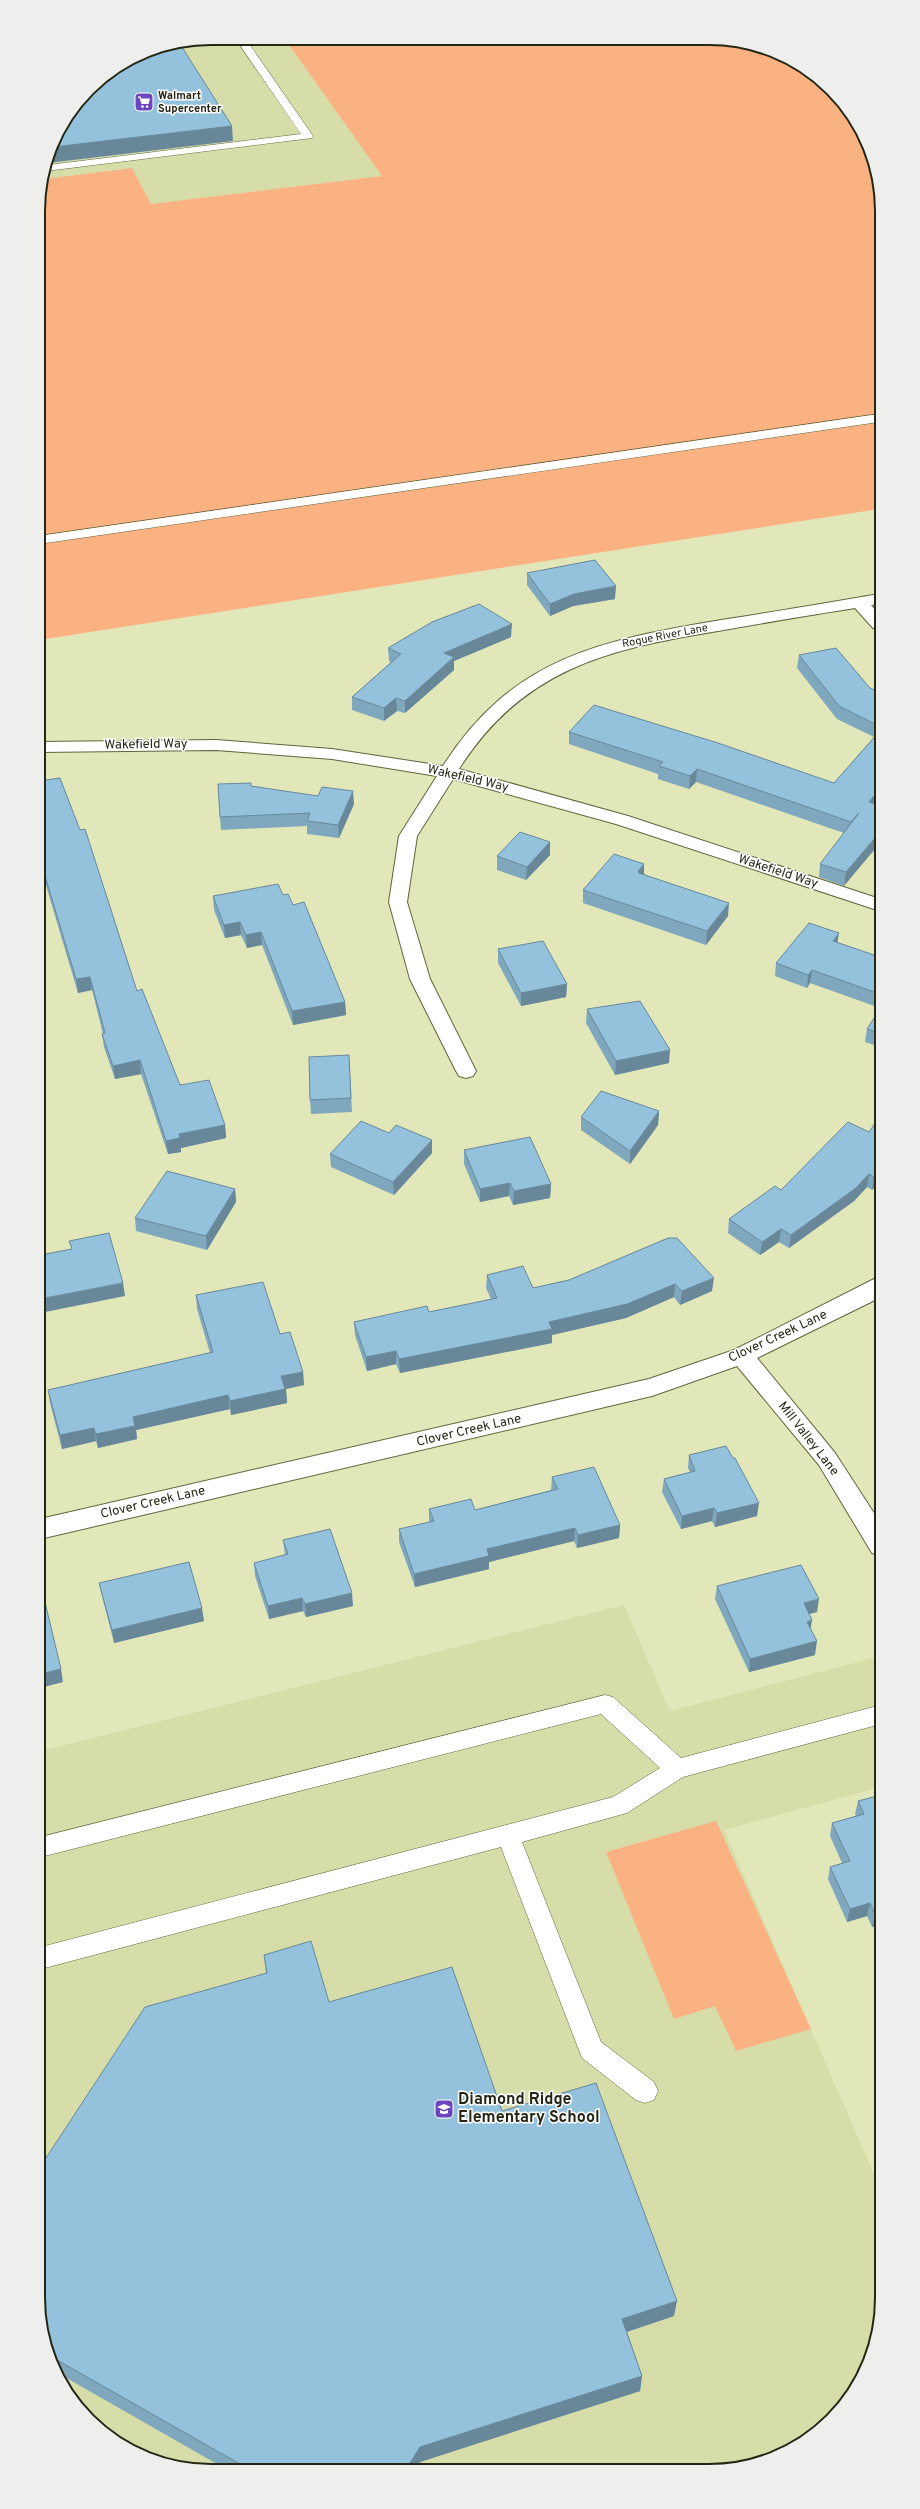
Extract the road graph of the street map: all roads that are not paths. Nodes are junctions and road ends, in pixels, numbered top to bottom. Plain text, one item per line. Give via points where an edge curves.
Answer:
1 (245, 45) edge
2 (51, 167) edge
3 (875, 419) edge
4 (45, 539) edge
5 (875, 600) edge
6 (860, 603) junction
7 (875, 620) edge
8 (45, 747) edge
9 (448, 772) junction
10 (875, 903) edge
11 (466, 1072) dead end
12 (875, 1288) edge
13 (742, 1356) junction
14 (45, 1528) edge
15 (875, 1536) edge
16 (875, 1716) edge
17 (677, 1769) junction
18 (508, 1836) junction
19 (45, 1846) edge
20 (45, 1957) edge
21 (645, 2091) dead end

1 - 2 lane via 308,136
3 - 4 lane
5 - 6 street, Rogue River Lane
6 - 7 street
6 - 9 street, Rogue River Lane via 649,637 600,650 547,673 515,694 469,739
8 - 9 street, Wakefield Way via 216,745 332,754
9 - 10 street, Wakefield Way via 622,820
9 - 11 street, Rogue River Lane via 408,836 398,902 420,979
12 - 13 street, Clover Creek Lane
13 - 14 street, Clover Creek Lane via 644,1388
13 - 15 street, Mill Valley Lane via 827,1459
16 - 17 lane
17 - 18 lane via 619,1806
17 - 19 lane via 605,1704
18 - 20 lane
18 - 21 lane via 591,2050

